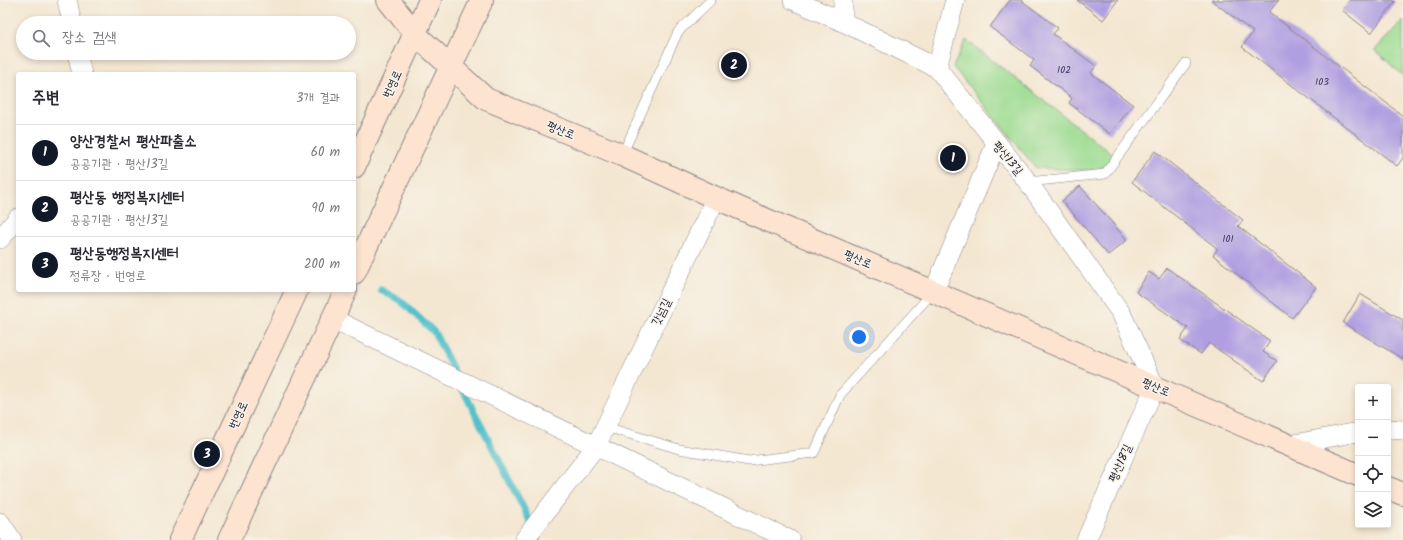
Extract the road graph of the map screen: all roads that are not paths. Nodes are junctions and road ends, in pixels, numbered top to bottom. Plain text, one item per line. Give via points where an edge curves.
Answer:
1 (67, 0) edge
2 (388, 0) edge
3 (430, 0) edge
4 (482, 0) edge
5 (711, 0) edge
6 (793, 0) edge
7 (843, 0) edge
8 (955, 0) edge
9 (70, 16) edge
10 (843, 22) junction
11 (415, 34) junction
12 (79, 60) edge
13 (1186, 63) dead end
14 (451, 67) junction
15 (937, 68) junction
16 (82, 72) edge
17 (996, 144) junction
18 (622, 155) junction
19 (356, 163) edge
20 (1028, 182) junction
21 (716, 198) junction
22 (16, 220) edge
23 (0, 239) edge
24 (356, 269) edge
25 (934, 291) junction
26 (296, 292) edge
27 (345, 292) edge
28 (333, 319) junction
29 (1155, 387) junction
30 (606, 427) junction
31 (1391, 430) edge
32 (1403, 430) edge
33 (1355, 433) edge
34 (1289, 445) junction
35 (596, 446) junction
36 (1355, 474) edge
37 (1391, 489) edge
38 (1403, 494) edge
39 (0, 522) edge
40 (12, 540) edge
41 (180, 540) edge
42 (229, 540) edge
43 (524, 540) edge
44 (790, 540) edge
45 (1086, 540) edge

1 - 9 street
2 - 11 street, 평산로
3 - 11 street, 번영로
4 - 14 street
5 - 18 lane via 678,32
6 - 10 street, 평산13길
7 - 10 street
8 - 15 street
10 - 15 street, 평산13길
11 - 14 street, 평산로
11 - 19 street, 번영로
12 - 16 street
13 - 20 lane via 1105,174
14 - 18 street, 평산로 via 486,99
14 - 24 street
15 - 17 street, 평산13길
17 - 20 street, 평산13길
17 - 25 street
18 - 21 street, 평산로
20 - 29 street, 평산13길 via 1121,313
21 - 25 street, 평산로
21 - 30 street, 갓넘길
22 - 23 street
25 - 29 street, 평산로
25 - 30 lane via 840,395 814,453 749,460 679,449
26 - 41 street, 번영로
27 - 28 street
28 - 35 street
28 - 42 street
29 - 34 street, 평산로
29 - 45 street, 평산18길
30 - 35 street, 갓넘길
31 - 32 street
33 - 34 street
34 - 36 street, 평산로
35 - 43 street, 갓넘길
35 - 44 street
37 - 38 street
39 - 40 street

